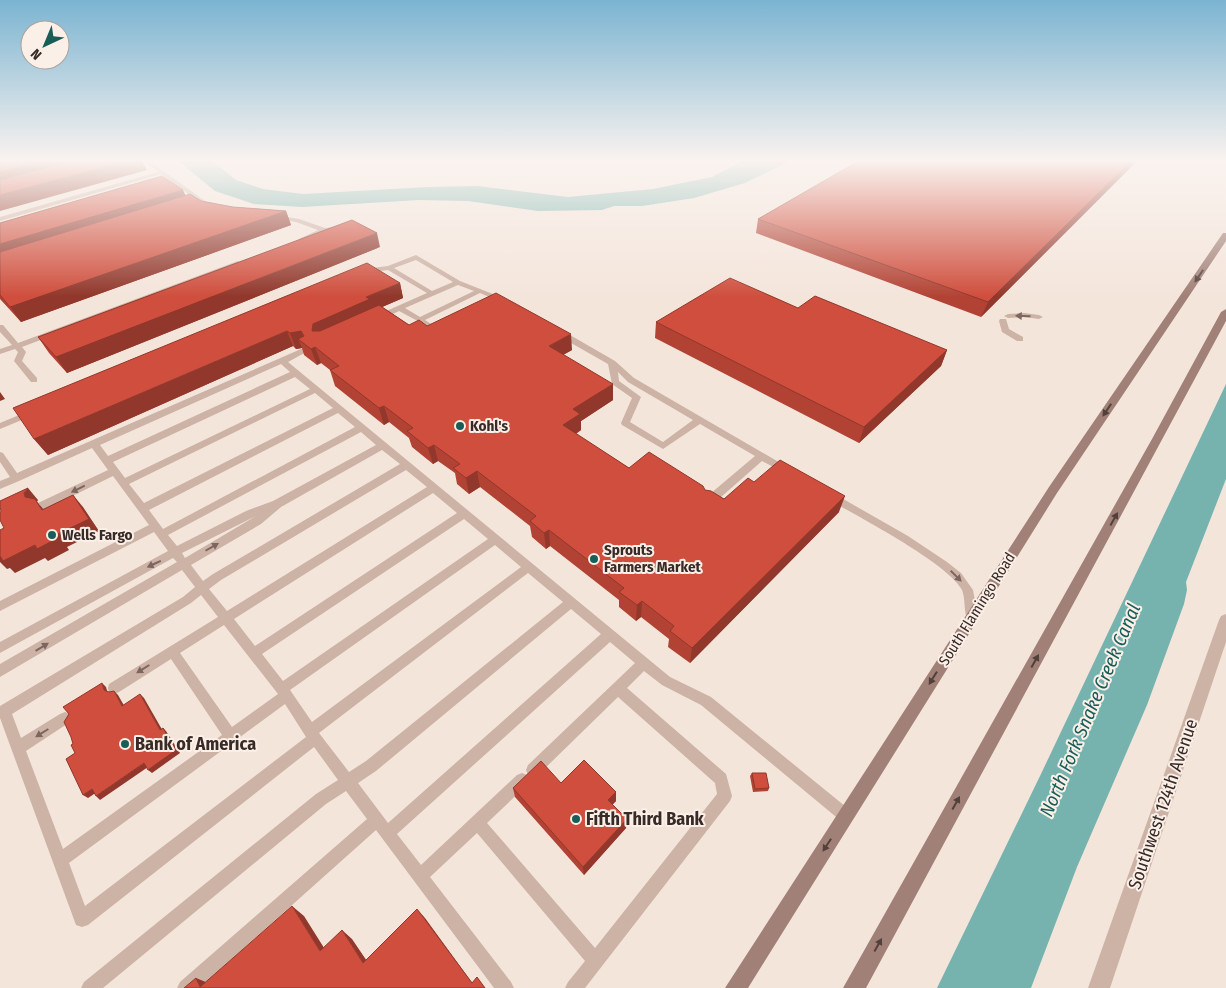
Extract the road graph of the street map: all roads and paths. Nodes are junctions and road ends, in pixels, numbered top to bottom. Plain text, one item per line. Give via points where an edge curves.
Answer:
1 (48, 205) edge
2 (212, 205) edge
3 (218, 207) edge
4 (270, 216) edge
5 (0, 219) edge
6 (324, 230) junction
7 (345, 231) edge
8 (1226, 235) edge
9 (291, 243) edge
10 (248, 259) edge
11 (389, 268) junction
12 (358, 273) edge
13 (458, 282) junction
14 (479, 291) junction
15 (432, 293) junction
16 (514, 306) edge
17 (399, 308) junction
18 (1226, 312) edge
19 (1039, 317) dead end
20 (373, 320) edge
21 (419, 320) junction
22 (427, 324) edge
23 (0, 328) edge
24 (555, 330) edge
25 (1020, 339) dead end
26 (16, 346) junction
27 (304, 351) edge
28 (0, 352) edge
29 (282, 361) junction
30 (612, 364) junction
31 (296, 373) junction
32 (34, 380) dead end
33 (315, 390) junction
34 (338, 409) junction
35 (37, 411) edge
36 (700, 420) junction
37 (0, 426) edge
38 (361, 428) junction
39 (94, 444) junction
40 (382, 446) junction
41 (0, 455) edge
42 (761, 456) junction
43 (406, 465) junction
44 (110, 466) junction
45 (794, 474) edge
46 (16, 479) junction
47 (123, 483) junction
48 (0, 485) edge
49 (433, 488) junction
50 (818, 489) edge
51 (708, 502) edge
52 (42, 506) edge
53 (143, 508) junction
54 (464, 514) junction
55 (159, 530) junction
56 (495, 539) junction
57 (180, 558) junction
58 (528, 567) junction
59 (202, 588) junction
60 (571, 602) junction
61 (0, 606) edge
62 (225, 616) junction
63 (972, 617) junction
64 (1226, 620) edge
65 (610, 634) junction
66 (0, 648) edge
67 (172, 651) junction
68 (254, 653) junction
69 (644, 663) junction
70 (0, 672) edge
71 (114, 688) dead end
72 (618, 689) junction
73 (284, 693) junction
74 (65, 718) edge
75 (313, 734) junction
76 (231, 737) junction
77 (18, 748) junction
78 (348, 781) junction
79 (846, 816) junction
80 (377, 820) junction
81 (477, 822) junction
82 (388, 833) junction
83 (60, 860) junction
84 (420, 876) junction
85 (596, 961) junction
86 (90, 988) edge
87 (186, 988) edge
88 (505, 988) edge
89 (574, 988) edge
90 (736, 988) edge
91 (854, 988) edge
92 (1099, 988) edge

1 - 5 lane
2 - 3 lane
4 - 6 lane via 297,220
6 - 7 lane via 338,228
6 - 9 lane
8 -> 63 main road, South Flamingo Road via 1052,490
10 - 26 lane
11 - 12 lane
11 - 13 lane via 416,257
11 - 15 lane
13 - 14 lane
13 - 15 lane
14 - 16 lane
14 - 21 lane
15 - 17 lane
17 - 20 lane
17 - 21 lane
91 -> 18 main road
19 -> 25 lane via 1005,318 1005,330
21 - 22 lane
23 - 26 lane
24 - 30 lane
26 - 28 lane
26 - 32 lane via 22,352 18,361
27 - 29 lane
29 - 31 lane
29 - 39 lane
30 - 36 lane via 631,380
30 - 36 lane via 615,382 637,396 625,423 663,446
31 - 33 lane
31 - 44 lane
33 - 34 lane
33 - 47 lane
34 - 38 lane
34 - 53 lane
35 - 37 lane
36 - 42 lane
38 - 40 lane
38 - 55 lane
39 - 44 lane
39 - 46 lane
40 - 43 lane
40 - 57 lane via 277,504 257,521
41 - 46 lane
42 - 45 lane
42 - 51 lane
43 - 49 lane
43 - 59 lane via 217,576
44 - 47 lane
44 -> 52 lane
46 - 48 lane
47 - 53 lane
49 - 54 lane
49 - 62 lane
50 -> 63 lane via 956,575 966,588
53 - 55 lane
54 - 56 lane
54 - 68 lane
55 - 57 lane
55 - 61 lane
56 - 58 lane
56 - 73 lane
57 - 59 lane
57 -> 66 lane via 140,570
70 -> 57 lane
58 - 60 lane
58 - 75 lane
59 - 62 lane
59 - 77 lane via 4,711
60 - 65 lane
60 - 78 lane via 371,766
62 - 67 lane
62 - 68 lane
63 -> 79 main road, South Flamingo Road
64 - 92 street, Southwest 124th Avenue
65 - 69 lane
65 - 82 lane
67 -> 71 lane
67 - 76 lane
68 - 73 lane
69 - 72 lane
69 - 79 lane via 666,681 706,701
72 - 81 lane
72 - 85 lane via 721,778 725,796
73 - 75 lane
73 - 76 lane
74 -> 77 lane
75 - 78 lane
75 - 83 lane via 82,918
76 - 83 lane
77 - 83 lane
78 - 80 lane
78 - 86 lane via 321,799
79 -> 90 main road, South Flamingo Road
80 - 82 lane
80 - 87 lane
81 - 84 lane
81 - 85 lane
82 - 84 lane
84 - 88 lane
85 - 89 lane

